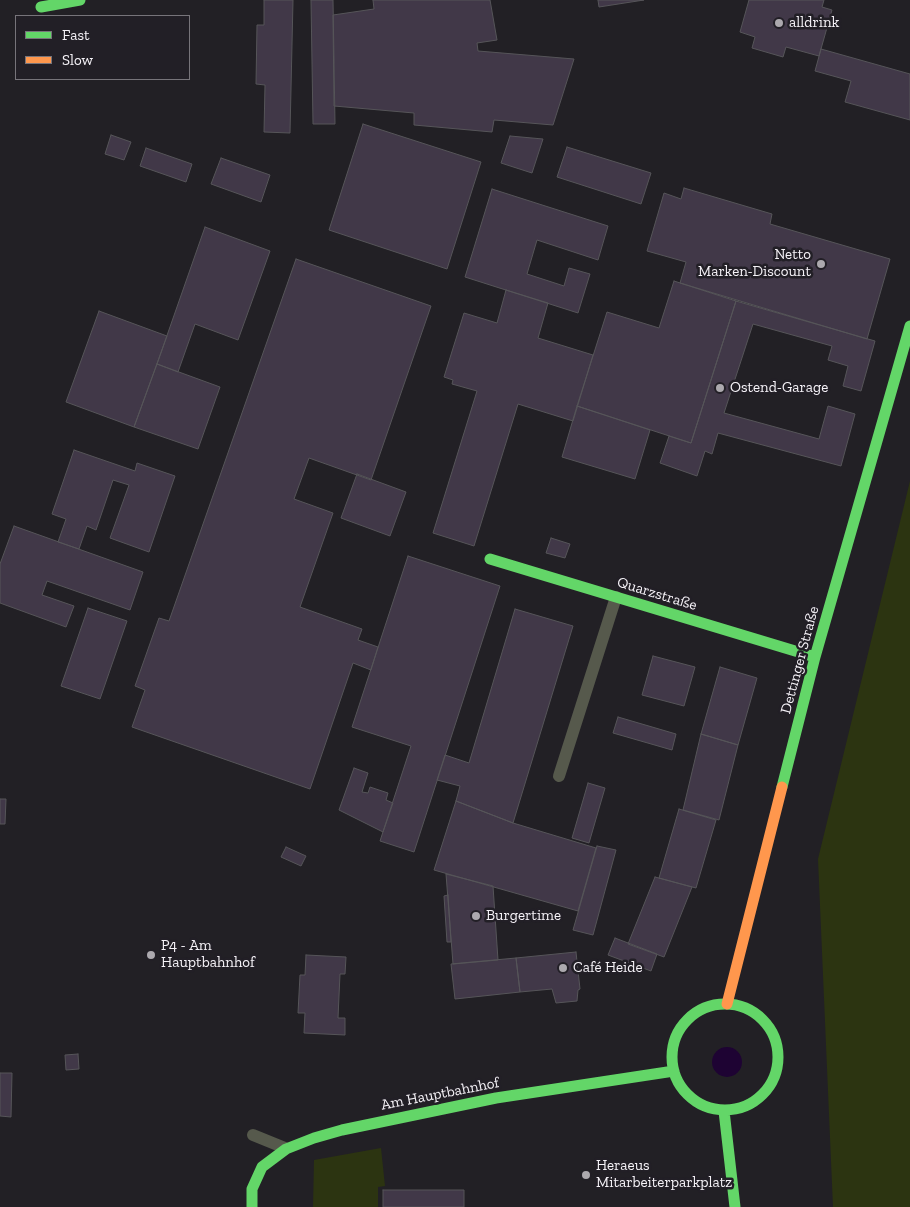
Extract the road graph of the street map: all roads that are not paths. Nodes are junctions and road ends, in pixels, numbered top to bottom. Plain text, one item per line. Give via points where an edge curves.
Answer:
1 (80, 0) edge
2 (41, 7) dead end
3 (910, 326) edge
4 (490, 559) dead end
5 (616, 597) junction
6 (815, 657) junction
7 (559, 776) dead end
8 (728, 1004) junction
9 (674, 1071) junction
10 (724, 1111) junction
11 (253, 1135) dead end
12 (286, 1149) junction
13 (252, 1207) edge
14 (735, 1207) edge

1 - 2 street
3 - 6 street, Dettinger Straße
4 - 5 street, Quarzstraße
5 - 6 street, Quarzstraße
5 - 7 lane
6 - 8 street, Dettinger Straße
8 - 9 street via 698,1011 684,1023 674,1040
8 - 10 street via 754,1012 770,1028 778,1046 779,1064 772,1084 759,1099 746,1107
9 - 10 street via 684,1092 700,1105
9 - 12 street, Am Hauptbahnhof via 496,1098 342,1130
10 - 14 street
11 - 12 lane
12 - 13 street, Am Hauptbahnhof via 262,1167 256,1177

